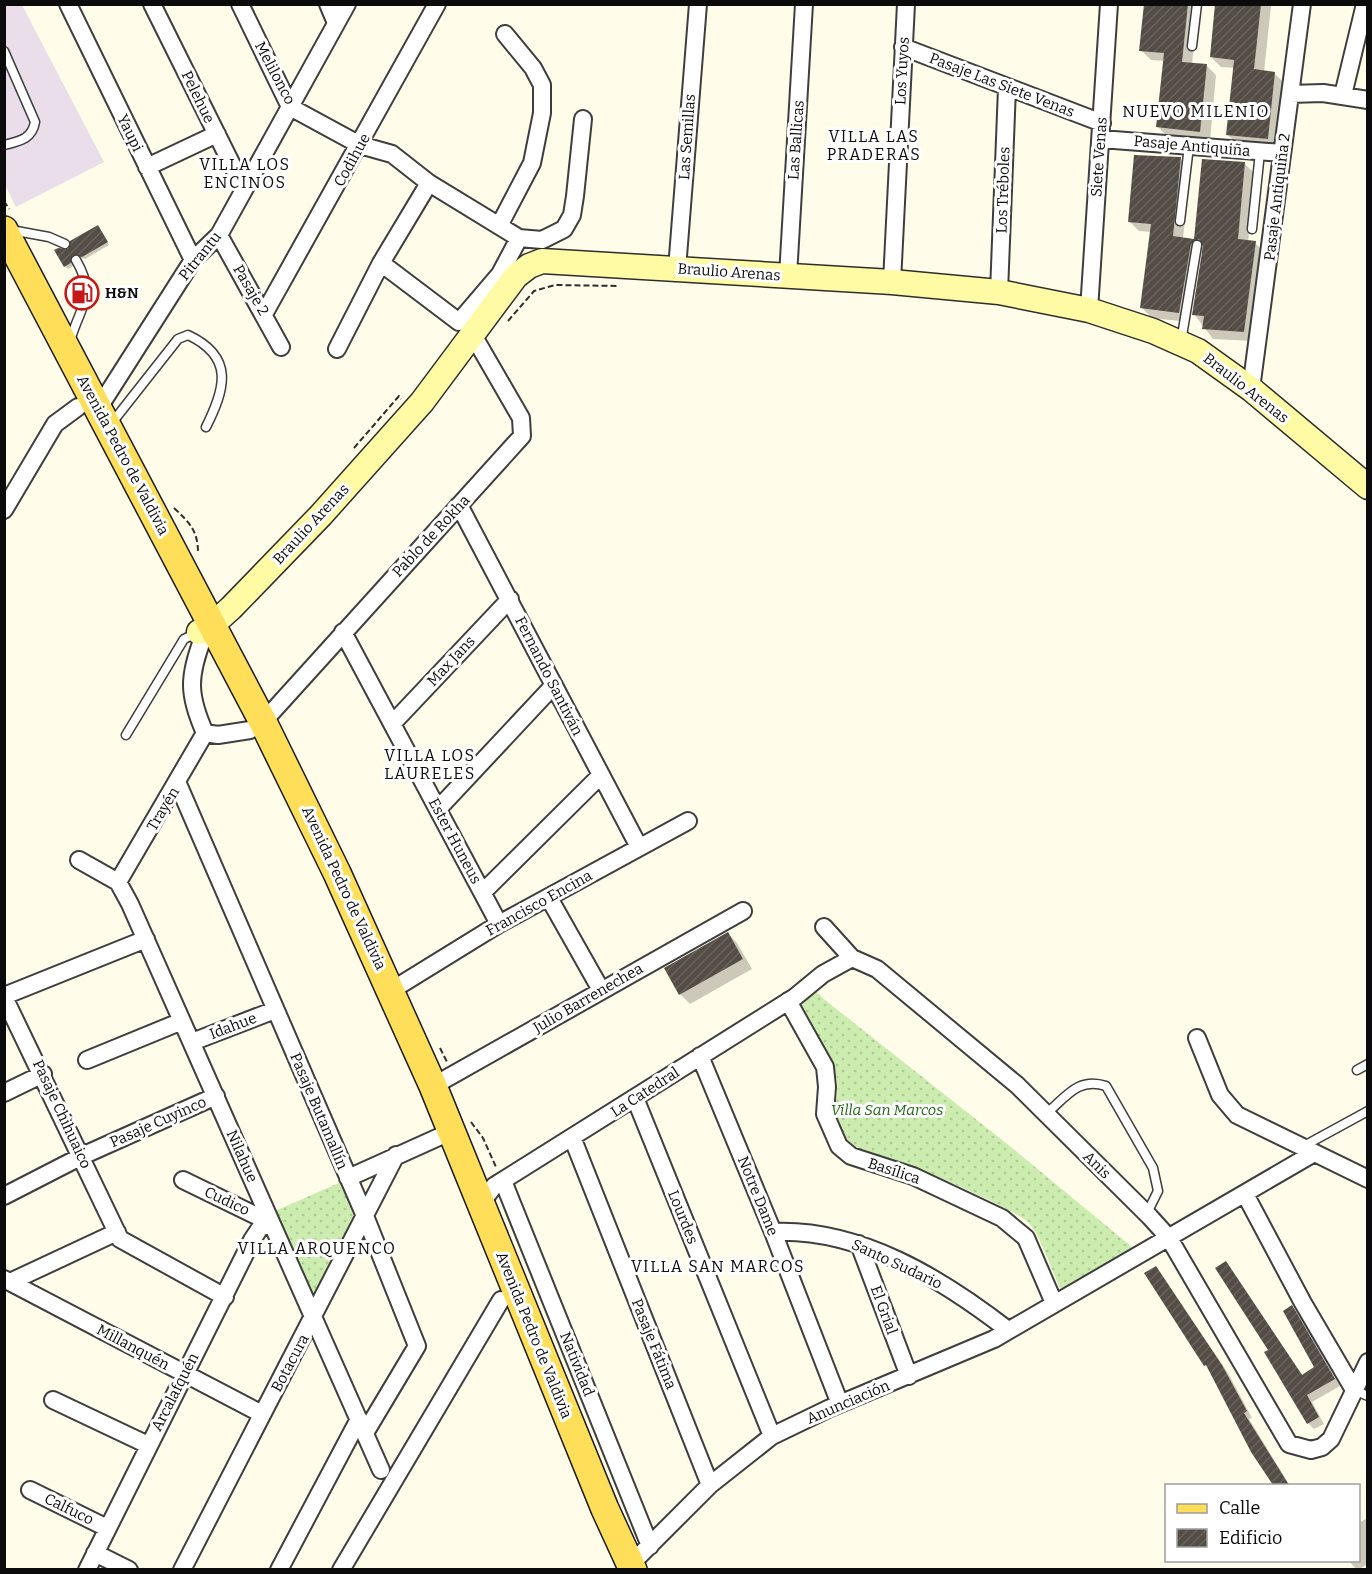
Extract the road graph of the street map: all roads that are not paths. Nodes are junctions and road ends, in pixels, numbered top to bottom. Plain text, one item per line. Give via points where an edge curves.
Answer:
1 (68, 4) edge
2 (152, 4) edge
3 (240, 4) edge
4 (328, 4) edge
5 (347, 4) edge
6 (437, 4) edge
7 (698, 4) edge
8 (804, 4) edge
9 (906, 4) edge
10 (1109, 4) edge
11 (1197, 4) edge
12 (1302, 4) edge
13 (1365, 4) edge
14 (336, 23) junction
15 (505, 34) dead end
16 (1192, 46) dead end
17 (903, 47) junction
18 (4, 51) edge
19 (1007, 88) junction
20 (1290, 94) junction
21 (1343, 95) junction
22 (1368, 100) edge
23 (290, 107) junction
24 (584, 119) dead end
25 (1101, 131) junction
26 (217, 134) junction
27 (360, 145) junction
28 (4, 146) edge
29 (1189, 146) junction
30 (1260, 152) junction
31 (1282, 153) junction
32 (147, 167) junction
33 (429, 183) junction
34 (244, 189) junction
35 (1180, 221) dead end
36 (499, 226) junction
37 (4, 229) edge
38 (1252, 229) dead end
39 (219, 235) junction
40 (519, 238) junction
41 (65, 244) dead end
42 (1197, 245) dead end
43 (76, 260) dead end
44 (193, 260) junction
45 (381, 263) junction
46 (677, 269) junction
47 (4, 271) edge
48 (788, 276) junction
49 (892, 282) junction
50 (999, 292) junction
51 (1089, 310) junction
52 (264, 314) junction
53 (473, 335) junction
54 (1181, 343) junction
55 (281, 347) dead end
56 (337, 349) dead end
57 (67, 350) junction
58 (1251, 389) junction
59 (95, 414) junction
60 (206, 427) dead end
61 (1368, 487) edge
62 (459, 506) junction
63 (4, 510) edge
64 (510, 599) junction
65 (204, 632) junction
66 (343, 632) junction
67 (554, 685) junction
68 (392, 724) junction
69 (257, 726) junction
70 (205, 733) junction
71 (126, 735) dead end
72 (600, 776) junction
73 (178, 784) junction
74 (438, 809) junction
75 (688, 821) dead end
76 (639, 847) junction
77 (80, 860) dead end
78 (118, 882) junction
79 (483, 892) junction
80 (549, 898) junction
81 (743, 911) dead end
82 (499, 924) junction
83 (824, 927) dead end
84 (146, 939) junction
85 (852, 958) junction
86 (392, 990) junction
87 (601, 990) junction
88 (4, 996) edge
89 (792, 999) junction
90 (275, 1010) junction
91 (182, 1021) junction
92 (1197, 1038) dead end
93 (192, 1042) junction
94 (700, 1056) junction
95 (87, 1060) dead end
96 (1368, 1064) edge
97 (1357, 1070) dead end
98 (43, 1074) junction
99 (433, 1086) junction
100 (4, 1093) edge
101 (216, 1096) junction
102 (635, 1098) junction
103 (1368, 1111) edge
104 (1046, 1114) junction
105 (443, 1135) junction
106 (572, 1137) junction
107 (1308, 1150) junction
108 (396, 1155) junction
109 (82, 1156) junction
110 (348, 1178) junction
111 (1368, 1179) edge
112 (183, 1180) dead end
113 (487, 1189) junction
114 (1245, 1194) junction
115 (4, 1196) edge
116 (1147, 1214) junction
117 (365, 1216) junction
118 (272, 1222) junction
119 (117, 1232) junction
120 (773, 1232) junction
121 (1169, 1238) junction
122 (859, 1244) junction
123 (7, 1281) edge
124 (225, 1297) junction
125 (501, 1300) junction
126 (1054, 1303) junction
127 (314, 1318) junction
128 (1008, 1330) junction
129 (1368, 1362) edge
130 (185, 1374) junction
131 (909, 1376) junction
132 (1361, 1393) edge
133 (52, 1400) dead end
134 (840, 1404) junction
135 (262, 1414) junction
136 (362, 1426) junction
137 (772, 1437) junction
138 (148, 1445) junction
139 (381, 1470) dead end
140 (710, 1485) junction
141 (30, 1490) dead end
142 (107, 1528) junction
143 (650, 1546) junction
144 (95, 1553) junction
145 (626, 1568) edge
146 (87, 1569) edge
147 (129, 1569) edge
148 (182, 1569) edge
149 (279, 1569) edge
150 (341, 1569) edge

1 - 32 street, Yaupi
2 - 26 street, Pelehue
3 - 23 street, Melilonco
4 - 14 street
5 - 14 street, Pitrantu
6 - 27 street, Codihue
7 - 46 street, Las Semillas
8 - 48 street, Las Ballicas
9 - 17 street, Los Yuyos
10 - 25 street, Siete Venas
11 - 16 lane
12 - 20 street, Pasaje Antiquiña 2
13 - 21 street
14 - 23 street, Pitrantu
15 - 36 street via 542,85 542,113 532,163
17 - 19 street, Pasaje Las Siete Venas
17 - 49 street, Los Yuyos
18 - 28 lane via 35,122 33,132 24,140
19 - 25 street, Pasaje Las Siete Venas
19 - 50 street, Los Tréboles
20 - 21 street
20 - 31 street, Pasaje Antiquiña 2
21 - 22 street
23 - 27 street, Melilonco
23 - 34 street, Pitrantu
24 - 40 street via 572,215 564,229 542,240
25 - 29 street, Pasaje Antiquiña
25 - 51 street, Siete Venas
26 - 32 street
26 - 34 street, Pelehue
27 - 33 street, Melilonco via 392,154
27 - 52 street, Codihue
29 - 30 street, Pasaje Antiquiña
29 - 35 lane
30 - 31 street, Pasaje Antiquiña
30 - 38 lane
31 - 58 street, Pasaje Antiquiña 2
32 - 44 street, Yaupi
33 - 36 street
33 - 45 street
34 - 39 street, Pitrantu
36 - 40 street
37 - 41 lane
37 - 57 main road, Avenida Pedro de Valdivia
39 - 44 street, Pitrantu
39 - 52 street, Pasaje 2
40 - 45 street via 500,274 459,322
42 - 54 lane
43 - 57 lane via 88,289
44 - 59 street, Pitrantu
45 - 56 street
46 - 48 street, Braulio Arenas
46 - 53 street, Braulio Arenas via 535,263 516,276
47 - 59 main road, Avenida Pedro de Valdivia
48 - 49 street, Braulio Arenas
49 - 50 street, Braulio Arenas
50 - 51 street, Braulio Arenas
51 - 54 street, Braulio Arenas
52 - 55 street, Pasaje 2
53 - 62 street, Pablo de Rokha via 521,418 523,430 520,439
53 - 65 street, Braulio Arenas via 413,412 321,514
54 - 58 street, Braulio Arenas
57 - 59 main road, Avenida Pedro de Valdivia
58 - 61 street, Braulio Arenas
59 - 60 lane via 178,339 188,335 216,355 222,379 222,394
59 - 63 street, Pitrantu via 55,424
59 - 65 main road, Avenida Pedro de Valdivia
59 - 65 main road, Avenida Pedro de Valdivia
62 - 64 street, Fernando Santiván
62 - 66 street, Pablo de Rokha
64 - 67 street, Fernando Santiván
64 - 68 street, Max Jans
65 - 69 main road, Avenida Pedro de Valdivia
65 - 70 street via 191,683 192,700
65 - 71 lane via 184,639
66 - 68 street, Ester Huneus
66 - 69 street, Pablo de Rokha
67 - 72 street, Fernando Santiván
67 - 74 street
68 - 74 street, Ester Huneus
69 - 70 street via 218,735
69 - 86 main road, Avenida Pedro de Valdivia
69 - 105 main road, Avenida Pedro de Valdivia
70 - 73 street, Trayén
72 - 76 street, Fernando Santiván
72 - 79 street
73 - 78 street, Trayén
73 - 90 street, Pasaje Butamallín
74 - 79 street, Ester Huneus
75 - 76 street, Francisco Encina
76 - 80 street, Francisco Encina
77 - 78 street
78 - 84 street, Nilahue
79 - 82 street, Ester Huneus
80 - 82 street, Francisco Encina
80 - 87 street
81 - 87 street, Julio Barrenechea
82 - 86 street, Francisco Encina
83 - 85 street, Anis
84 - 88 street
84 - 91 street, Nilahue
85 - 89 street, La Catedral via 823,974
85 - 104 street, Anis via 877,969 1017,1085
86 - 99 main road, Avenida Pedro de Valdivia
87 - 99 street, Julio Barrenechea
88 - 98 street, Pasaje Chihuaico
89 - 94 street, La Catedral
89 - 126 street, Basílica via 825,1067 825,1114 839,1146 851,1156 913,1176 1002,1218 1026,1238
90 - 93 street, Idahue
90 - 110 street, Pasaje Butamallín
91 - 93 street, Nilahue
91 - 95 street
92 - 107 street via 1228,1107
93 - 101 street, Nilahue
94 - 102 street, La Catedral
94 - 120 street, Notre Dame
96 - 97 lane
98 - 100 street
98 - 109 street, Pasaje Chihuaico
99 - 105 main road, Avenida Pedro de Valdivia
101 - 109 street, Pasaje Cuyinco
101 - 118 street, Nilahue
102 - 106 street, La Catedral
102 - 137 street, Lourdes
103 - 107 lane
104 - 116 street, Anis
104 - 116 lane via 1082,1084 1091,1081 1106,1086 1153,1168 1158,1191
105 - 108 street
105 - 113 main road, Avenida Pedro de Valdivia
105 - 125 main road, Avenida Pedro de Valdivia
106 - 113 street, La Catedral
106 - 140 street, Pasaje Fátima
107 - 111 street
107 - 114 street, Anunciación
108 - 110 street
108 - 117 street, Botacura
109 - 115 street, Pasaje Cuyinco
109 - 119 street, Pasaje Chihuaico
110 - 117 street, Pasaje Butamallín
112 - 118 street, Cudico
113 - 143 street, Natividad
113 - 145 main road, Avenida Pedro de Valdivia
114 - 121 street, Anunciación
114 - 132 street via 1303,1303
116 - 121 street, Anis
117 - 127 street, Botacura
117 - 136 street, Pasaje Butamallín via 417,1346
118 - 124 street, Arcalafquén via 260,1228 252,1240
118 - 127 street, Nilahue
119 - 123 street
119 - 124 street via 127,1245
120 - 122 street, Santo Sudario via 829,1235
120 - 134 street, Notre Dame
121 - 126 street, Anunciación
121 - 132 street, Anis via 1284,1439 1296,1448 1322,1447
122 - 128 street, Santo Sudario via 934,1279
122 - 131 street, El Grial
123 - 130 street, Millanquén
124 - 130 street, Arcalafquén
125 - 145 main road, Avenida Pedro de Valdivia
125 - 150 street
126 - 128 street, Anunciación
127 - 135 street, Botacura
127 - 136 street, Nilahue
128 - 131 street, Anunciación
129 - 132 street
130 - 135 street, Millanquén
130 - 138 street, Arcalafquén
131 - 134 street, Anunciación
133 - 138 street
134 - 137 street, Anunciación
135 - 148 street, Botacura
136 - 139 street, Nilahue
136 - 149 street, Pasaje Butamallín
137 - 140 street, Anunciación
138 - 142 street, Arcalafquén
140 - 143 street, Anunciación
141 - 142 street, Calfuco
142 - 144 street, Arcalafquén
143 - 145 street, Anunciación
144 - 146 street, Arcalafquén
144 - 147 street

